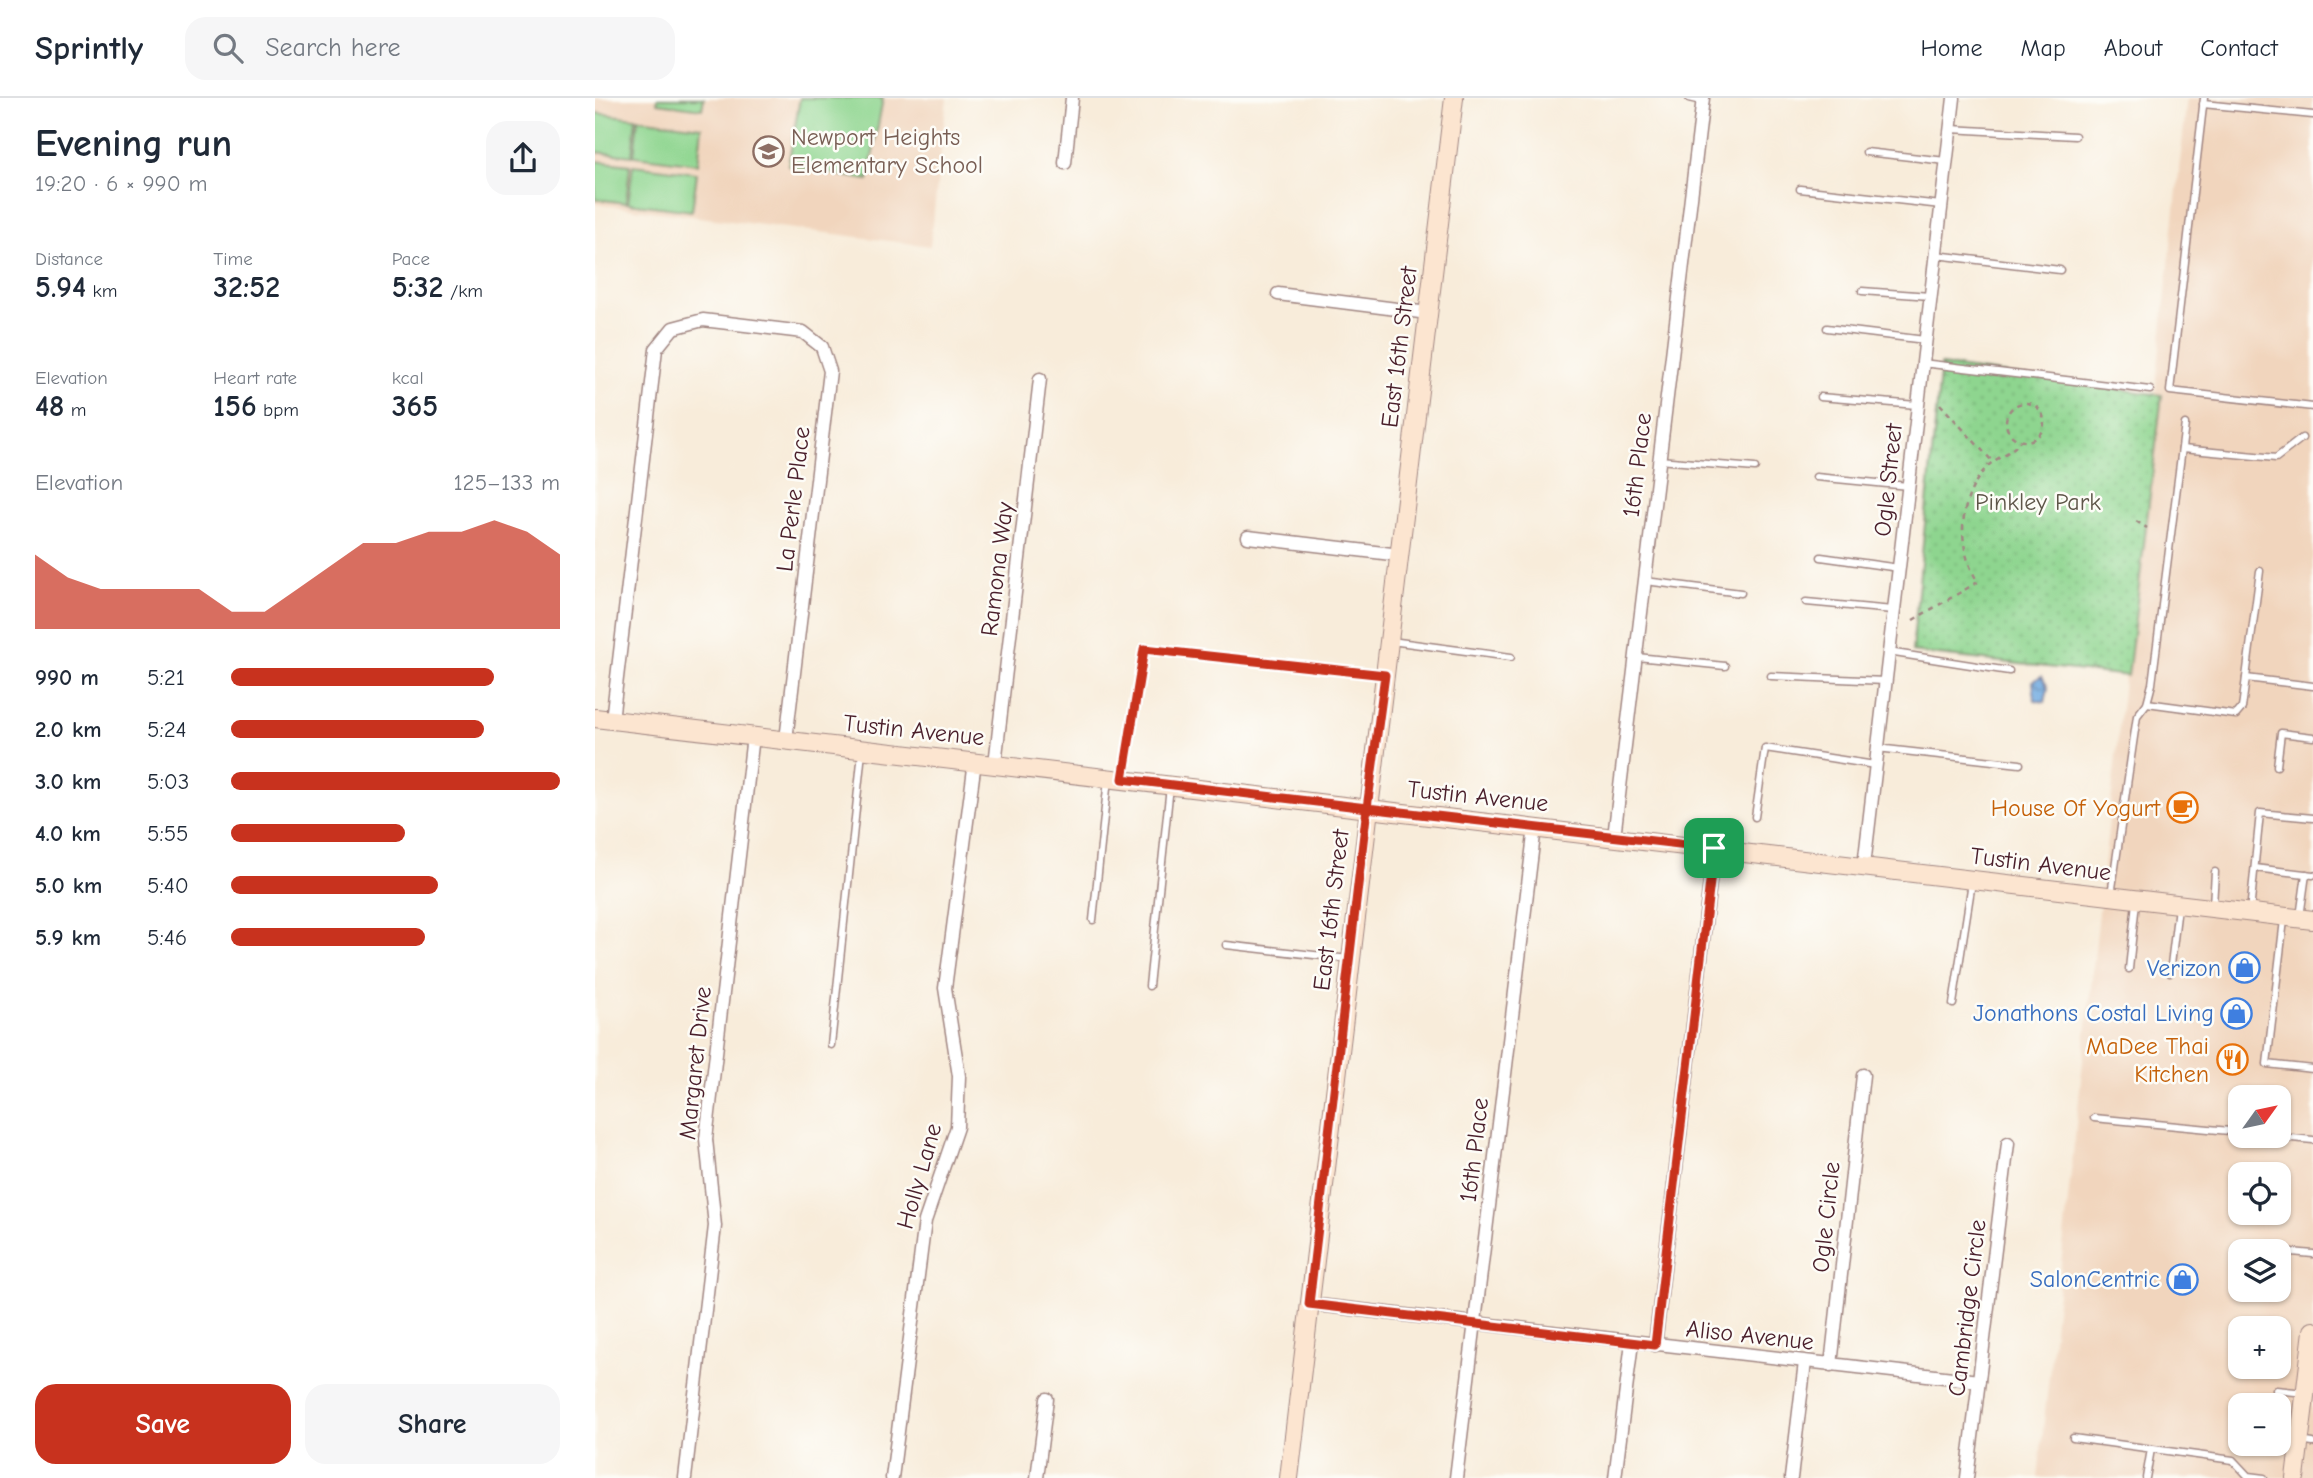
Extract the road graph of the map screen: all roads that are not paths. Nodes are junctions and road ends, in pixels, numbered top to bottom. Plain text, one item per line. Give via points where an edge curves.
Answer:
1 (1072, 98) edge
2 (1454, 98) edge
3 (1954, 98) edge
4 (1698, 99) edge
5 (2204, 101) edge
6 (2313, 115) edge
7 (1950, 128) junction
8 (2075, 136) dead end
9 (1866, 152) dead end
10 (1946, 161) junction
11 (1065, 163) dead end
12 (1800, 189) dead end
13 (1941, 205) junction
14 (1936, 255) junction
15 (2060, 270) dead end
16 (1862, 291) dead end
17 (1278, 294) dead end
18 (1930, 296) junction
19 (1428, 313) junction
20 (1827, 328) dead end
21 (1925, 340) junction
22 (1922, 363) junction
23 (1040, 379) dead end
24 (2150, 390) dead end
25 (1820, 397) dead end
26 (1917, 405) junction
27 (2313, 407) edge
28 (2185, 424) dead end
29 (2302, 438) dead end
30 (2182, 449) junction
31 (1659, 460) junction
32 (1755, 468) dead end
33 (1816, 477) dead end
34 (1908, 486) junction
35 (1248, 537) dead end
36 (1400, 555) junction
37 (1821, 556) dead end
38 (1899, 568) junction
39 (2260, 572) dead end
40 (1645, 581) junction
41 (1741, 593) dead end
42 (1807, 602) dead end
43 (1893, 610) junction
44 (1389, 640) junction
45 (1888, 652) junction
46 (1511, 657) dead end
47 (1635, 657) junction
48 (1725, 666) dead end
49 (2010, 671) dead end
50 (1385, 675) junction
51 (1771, 676) dead end
52 (2246, 678) junction
53 (1885, 681) junction
54 (2313, 686) edge
55 (2147, 703) junction
56 (603, 719) edge
57 (753, 736) junction
58 (2313, 737) edge
59 (786, 740) junction
60 (1878, 748) junction
61 (862, 751) junction
62 (975, 761) junction
63 (995, 764) junction
64 (2020, 764) dead end
65 (1875, 765) junction
66 (2277, 766) dead end
67 (1115, 778) junction
68 (1171, 785) junction
69 (1367, 808) junction
70 (1755, 817) dead end
71 (2313, 818) edge
72 (1535, 827) junction
73 (1614, 837) junction
74 (1714, 848) junction
75 (1864, 866) junction
76 (2255, 868) junction
77 (2215, 872) dead end
78 (2309, 874) edge
79 (1972, 880) junction
80 (2110, 897) junction
81 (2137, 900) junction
82 (2179, 905) junction
83 (2213, 910) junction
84 (2250, 912) junction
85 (2299, 918) edge
86 (1093, 920) dead end
87 (1226, 945) dead end
88 (1350, 959) junction
89 (2129, 969) dead end
90 (2170, 973) dead end
91 (1149, 986) dead end
92 (1953, 1004) dead end
93 (831, 1045) dead end
94 (2313, 1069) edge
95 (1863, 1075) dead end
96 (2094, 1118) dead end
97 (2228, 1131) edge
98 (2291, 1138) edge
99 (2313, 1140) edge
100 (2008, 1143) dead end
101 (2291, 1252) edge
102 (2313, 1254) edge
103 (1309, 1304) junction
104 (1474, 1324) junction
105 (2313, 1331) edge
106 (1632, 1342) junction
107 (1655, 1345) junction
108 (1805, 1362) junction
109 (1831, 1365) junction
110 (1979, 1381) junction
111 (2276, 1390) dead end
112 (2306, 1393) junction
113 (1047, 1399) dead end
114 (2073, 1438) dead end
115 (2307, 1442) edge
116 (2151, 1449) junction
117 (2247, 1477) edge
118 (685, 1478) edge
119 (892, 1478) edge
120 (1037, 1478) edge
121 (1289, 1478) edge
122 (1456, 1478) edge
123 (1615, 1478) edge
124 (1791, 1478) edge
125 (1967, 1478) edge
126 (2146, 1478) edge
127 (2264, 1478) edge
128 (2295, 1478) edge

1 - 11 street
2 - 19 street, East 16th Street
3 - 7 street, Ogle Street
4 - 31 street, 16th Place
5 - 6 lane
5 - 27 lane via 2170,391
7 - 8 lane
7 - 10 street, Ogle Street
9 - 10 lane
10 - 13 street, Ogle Street
12 - 13 lane
13 - 14 street, Ogle Street
14 - 15 lane
14 - 18 street, Ogle Street
16 - 18 lane
17 - 19 street
18 - 21 street, Ogle Street
19 - 36 street, East 16th Street
20 - 21 lane
21 - 22 street, Ogle Street
22 - 24 lane
22 - 26 street, Ogle Street
23 - 63 street, Ramona Way
25 - 26 lane
26 - 34 street, Ogle Street
28 - 30 lane
29 - 30 lane via 2276,458
30 - 55 lane
31 - 32 lane
31 - 40 street, 16th Place
33 - 34 lane
34 - 38 street, Ogle Street
35 - 36 street
36 - 44 street, East 16th Street
37 - 38 lane
38 - 43 street, Ogle Street
39 - 52 lane
40 - 41 lane
40 - 47 street, 16th Place
42 - 43 lane
43 - 45 street, Ogle Street
44 - 46 lane
44 - 50 street, East 16th Street
45 - 49 lane
45 - 53 street, Ogle Street
47 - 48 lane
47 - 73 street, 16th Place
50 - 67 lane via 1144,649
50 - 69 street, East 16th Street
51 - 53 lane
52 - 54 lane
52 - 55 lane via 2237,715
53 - 60 street, Ogle Street
55 - 80 lane via 2137,716
56 - 57 street, Tustin Avenue
56 - 59 street, La Perle Place via 656,349 673,328 703,320 803,331 823,347 829,371
57 - 59 street, Tustin Avenue
57 - 118 street, Margaret Drive via 706,1139 715,1226
58 - 66 lane via 2281,733
59 - 61 street, Tustin Avenue
60 - 64 lane
60 - 65 street, Ogle Street
61 - 62 street, Tustin Avenue
61 - 93 lane
62 - 63 street, Tustin Avenue
62 - 119 street, Holly Lane via 945,988 959,1076 957,1127 925,1221
63 - 67 street, Tustin Avenue
65 - 70 lane via 1765,748
65 - 75 street, Ogle Street
67 - 68 street, Tustin Avenue
67 - 86 lane
68 - 69 street, Tustin Avenue
68 - 91 lane
69 - 72 street, Tustin Avenue
69 - 88 street, East 16th Street
71 - 76 lane via 2260,813
72 - 73 street, Tustin Avenue
72 - 104 street, 16th Place
73 - 74 street, Tustin Avenue
74 - 75 street, Tustin Avenue
74 - 107 street
75 - 79 street, Tustin Avenue
76 - 78 lane
76 - 84 lane
77 - 83 lane
78 - 85 lane
79 - 80 street, Tustin Avenue
79 - 92 lane
80 - 81 street, Tustin Avenue
81 - 82 street, Tustin Avenue
81 - 89 lane
82 - 83 street, Tustin Avenue
82 - 90 lane
83 - 84 street, Tustin Avenue
84 - 85 street, Tustin Avenue
85 - 94 lane via 2267,1064
87 - 88 lane
88 - 103 street, East 16th Street
95 - 109 street, Ogle Circle
96 - 97 lane
98 - 99 lane
100 - 110 street, Cambridge Circle
101 - 102 lane
103 - 104 street, Aliso Avenue
103 - 121 street, East 16th Street
104 - 106 street, Aliso Avenue
104 - 122 street, 16th Place
105 - 112 street
106 - 107 street, Aliso Avenue
106 - 123 street
107 - 108 street, Aliso Avenue
108 - 109 street, Aliso Avenue
108 - 124 street
109 - 110 street, Aliso Avenue
110 - 125 street, Cambridge Circle
111 - 112 lane
112 - 115 street
113 - 120 street
114 - 116 lane
115 - 128 street
116 - 117 lane via 2233,1460
116 - 126 lane
117 - 127 lane

